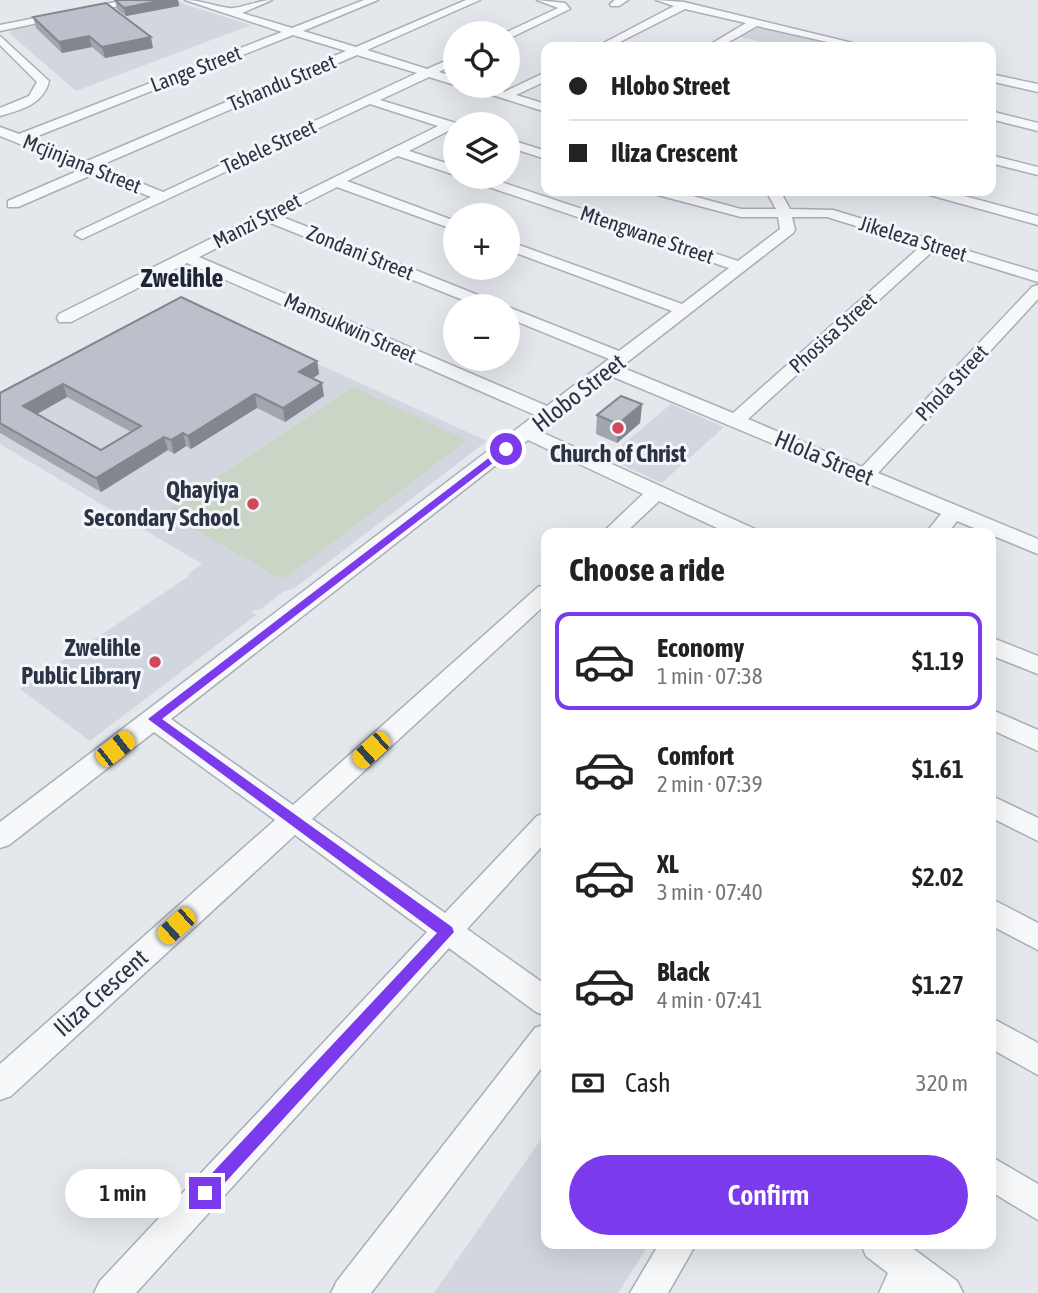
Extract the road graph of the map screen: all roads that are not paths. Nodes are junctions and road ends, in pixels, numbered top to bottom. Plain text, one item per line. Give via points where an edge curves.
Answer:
1 (142, 0) edge
2 (190, 0) edge
3 (267, 0) edge
4 (373, 0) edge
5 (475, 0) edge
6 (542, 0) edge
7 (661, 0) edge
8 (684, 5) junction
9 (231, 13) junction
10 (757, 22) junction
11 (0, 28) edge
12 (520, 30) edge
13 (291, 32) junction
14 (0, 39) edge
15 (612, 42) edge
16 (721, 42) edge
17 (822, 42) edge
18 (356, 51) junction
19 (19, 57) junction
20 (0, 62) edge
21 (443, 66) edge
22 (427, 73) junction
23 (443, 78) edge
24 (541, 78) edge
25 (996, 78) edge
26 (1038, 88) edge
27 (520, 89) edge
28 (513, 98) edge
29 (369, 100) junction
30 (541, 106) edge
31 (0, 112) edge
32 (996, 116) edge
33 (443, 123) edge
34 (1038, 127) edge
35 (443, 130) edge
36 (0, 131) edge
37 (18, 139) junction
38 (520, 147) edge
39 (397, 151) junction
40 (541, 153) edge
41 (996, 160) edge
42 (443, 167) edge
43 (91, 168) junction
44 (1038, 171) edge
45 (336, 182) junction
46 (509, 189) edge
47 (676, 196) edge
48 (777, 196) edge
49 (948, 196) edge
50 (163, 197) junction
51 (12, 204) dead end
52 (786, 214) junction
53 (267, 216) junction
54 (443, 222) edge
55 (1038, 222) edge
56 (82, 235) dead end
57 (932, 244) junction
58 (520, 249) edge
59 (187, 257) junction
60 (742, 267) junction
61 (1038, 277) edge
62 (1038, 290) edge
63 (462, 294) edge
64 (686, 311) junction
65 (65, 318) dead end
66 (520, 318) edge
67 (617, 364) junction
68 (551, 415) junction
69 (735, 421) junction
70 (528, 433) junction
71 (865, 475) junction
72 (657, 492) junction
73 (954, 512) junction
74 (618, 528) edge
75 (735, 528) edge
76 (940, 528) edge
77 (992, 528) edge
78 (996, 530) edge
79 (1038, 547) edge
80 (541, 597) edge
81 (996, 648) edge
82 (1038, 666) edge
83 (154, 719) junction
84 (996, 721) edge
85 (1038, 741) edge
86 (996, 808) edge
87 (293, 820) junction
88 (6, 824) edge
89 (541, 829) edge
90 (1038, 830) edge
91 (996, 913) edge
92 (447, 932) junction
93 (1038, 937) edge
94 (541, 998) edge
95 (996, 1035) edge
96 (541, 1044) edge
97 (1038, 1060) edge
98 (0, 1085) edge
99 (996, 1176) edge
100 (1038, 1203) edge
101 (676, 1249) edge
102 (881, 1249) edge
103 (903, 1280) edge
104 (112, 1293) edge
105 (349, 1293) edge
106 (648, 1293) edge
107 (945, 1293) edge

1 - 11 street
2 - 9 street
3 - 9 street
4 - 13 street, Lange Street
5 - 18 street, Tshandu Street
6 - 12 street via 565,9
7 - 8 street
8 - 10 street
8 - 15 street
9 - 13 street
10 - 16 street
10 - 17 street
13 - 18 street
13 - 37 street, Lange Street
14 - 19 street
18 - 22 street
18 - 43 street, Tshandu Street
19 - 20 street
19 - 31 street via 41,77 41,89 32,99
21 - 22 street, Tebele Street
22 - 23 street
22 - 29 street, Tebele Street
24 - 27 street
25 - 26 street
28 - 30 street
29 - 33 street
29 - 50 street, Tebele Street
32 - 34 street
35 - 39 street, Manzi Street
36 - 37 street, Mcjinjana Street
37 - 43 street, Mcjinjana Street
38 - 40 street
39 - 42 street
39 - 45 street, Manzi Street
41 - 44 street
43 - 50 street, Mcjinjana Street
43 - 51 street, Tshandu Street
45 - 53 street, Manzi Street
45 - 54 street
46 - 60 street, Mtengwane Street
47 - 52 street, Jikeleza Street via 727,211
48 - 52 street
49 - 55 street
50 - 56 street, Tebele Street
52 - 57 street, Jikeleza Street via 824,212
52 - 60 street, Hlobo Street via 788,230
53 - 59 street, Manzi Street
53 - 63 street, Zondani Street
57 - 61 street, Jikeleza Street
57 - 69 street, Phosisa Street
58 - 64 street
59 - 65 street, Manzi Street
59 - 68 street, Mamsukwin Street
60 - 64 street, Hlobo Street
62 - 71 street, Phola Street
64 - 67 street, Hlobo Street
66 - 67 street
67 - 68 street, Hlobo Street
67 - 69 street, Hlola Street
68 - 70 street, Hlobo Street
69 - 71 street, Hlola Street
70 - 72 street
70 - 83 street, Hlobo Street
71 - 73 street, Hlola Street
72 - 74 street
72 - 75 street
73 - 76 street
73 - 77 street, Hlola Street
78 - 79 street, Hlola Street
80 - 87 street, Iliza Crescent
81 - 82 street
83 - 87 street
83 - 88 street, Hlobo Street
84 - 85 street
86 - 90 street
87 - 92 street
87 - 98 street, Iliza Crescent
89 - 92 street
91 - 93 street
92 - 94 street
92 - 104 street
95 - 97 street
96 - 105 street
99 - 100 street
101 - 106 street
102 - 103 street
103 - 107 street

